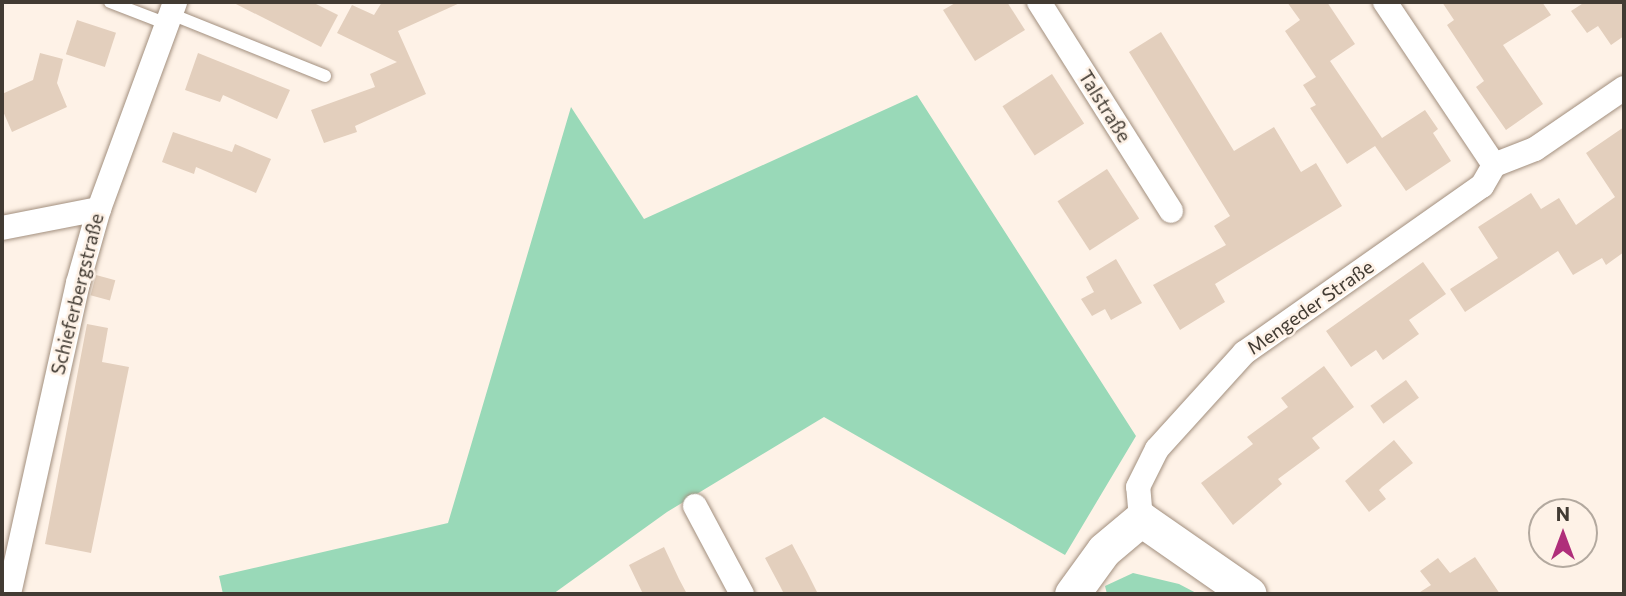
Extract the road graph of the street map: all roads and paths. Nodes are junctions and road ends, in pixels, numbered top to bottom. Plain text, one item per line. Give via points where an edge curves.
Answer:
1 (110, 2) edge
2 (1039, 2) edge
3 (1385, 2) edge
4 (171, 13) edge
5 (325, 76) dead end
6 (1624, 88) edge
7 (1494, 165) junction
8 (99, 209) junction
9 (1171, 211) dead end
10 (2, 228) edge
11 (695, 506) dead end
12 (1141, 519) junction
13 (9, 594) edge
14 (742, 594) edge
15 (1072, 594) edge
16 (1249, 594) edge

1 - 4 lane
2 - 9 street, Talstraße
3 - 7 street
4 - 5 lane
4 - 8 street, Schieferbergstraße
6 - 7 street via 1535,149
7 - 12 street, Mengeder Straße via 1482,186 1244,353 1157,449 1138,487
8 - 10 street
8 - 13 street, Schieferbergstraße via 75,296
11 - 14 street
12 - 15 street via 1104,550
12 - 16 street

